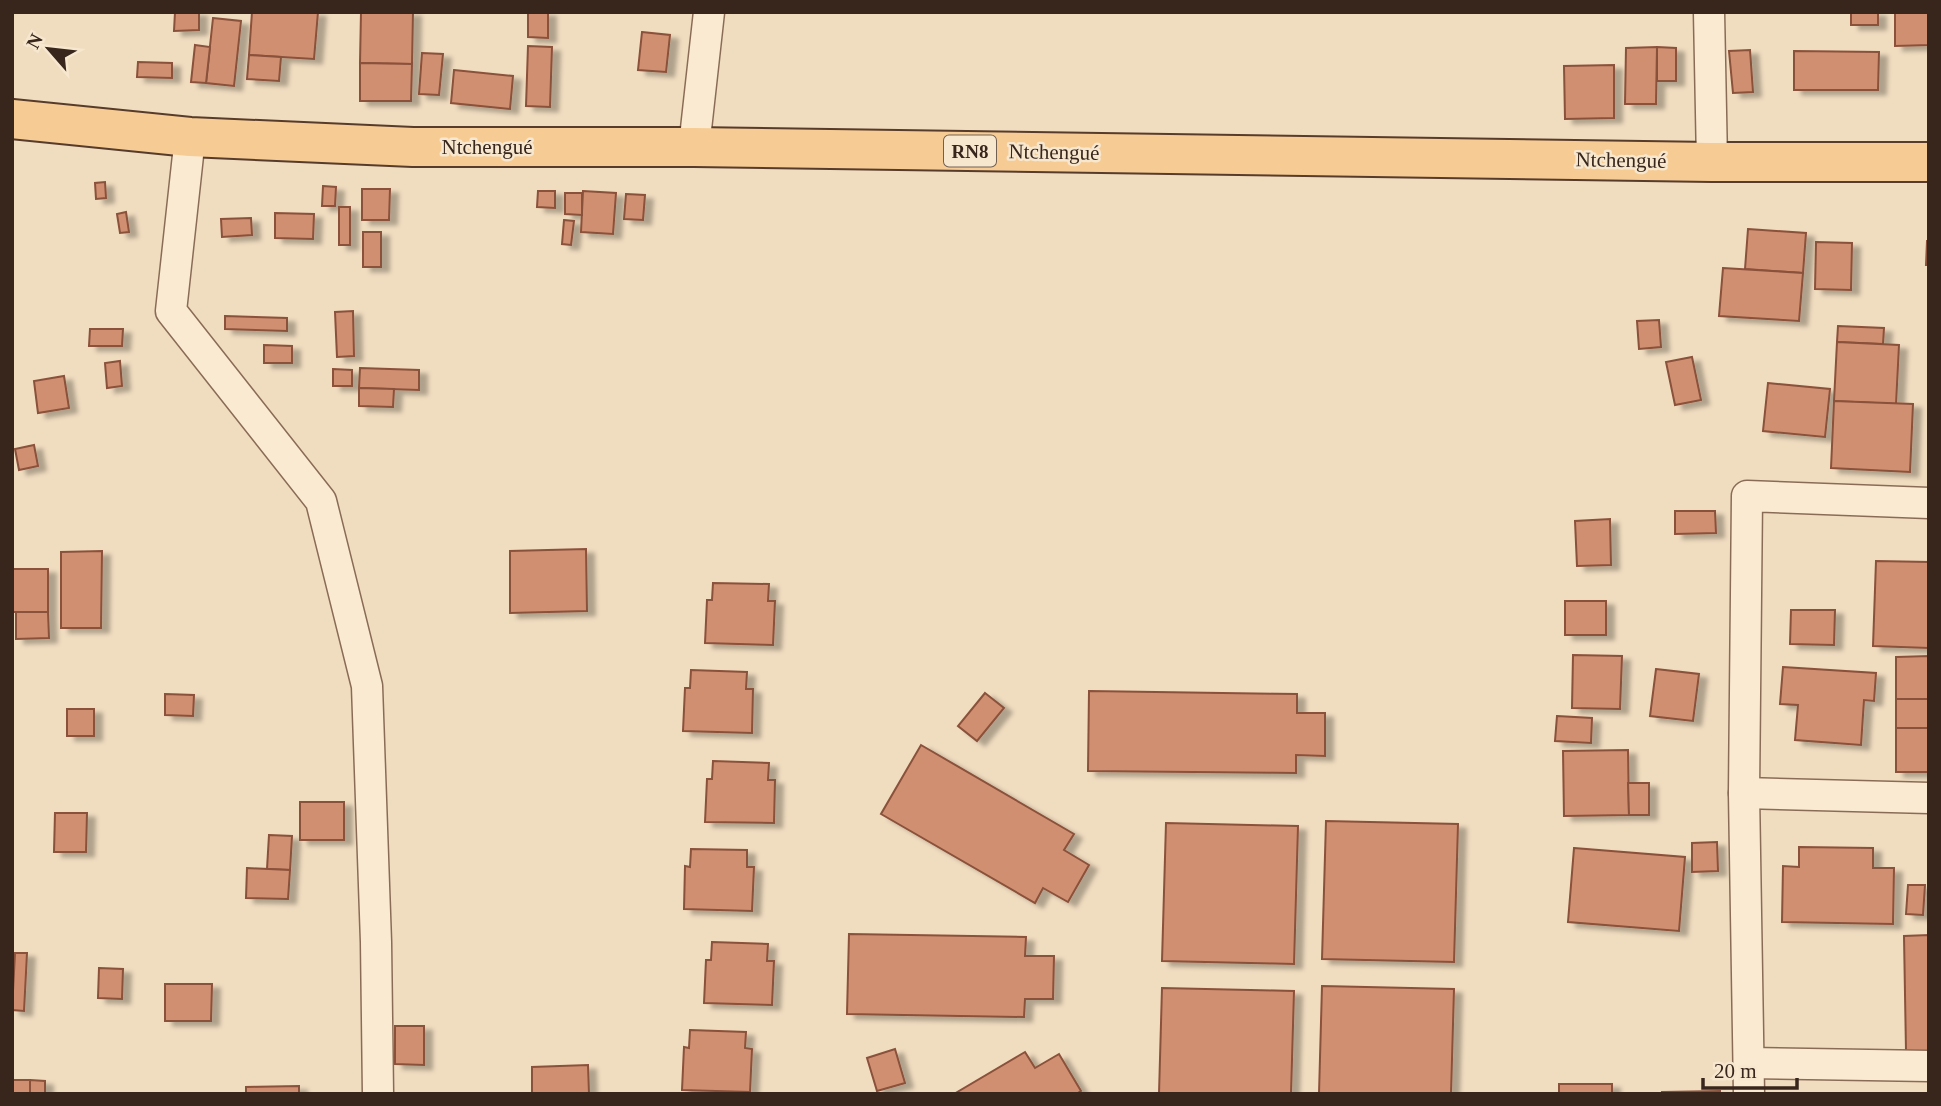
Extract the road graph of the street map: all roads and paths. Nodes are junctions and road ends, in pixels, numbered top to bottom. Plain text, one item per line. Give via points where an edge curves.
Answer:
1 (709, 12) edge
2 (1709, 12) edge
3 (12, 119) edge
4 (190, 137) junction
5 (694, 147) junction
6 (1712, 162) junction
7 (1929, 162) edge
8 (1929, 503) edge
9 (1744, 793) junction
10 (1929, 798) edge
11 (1749, 1063) junction
12 (1929, 1066) edge
13 (378, 1094) edge
14 (1749, 1094) edge

1 - 5 street
2 - 6 street
3 - 4 main road, Ntchengué / RN8
4 - 5 main road, Ntchengué / RN8 via 413,147
4 - 13 street via 171,311 321,501 367,686
5 - 6 main road, Ntchengué / RN8
6 - 7 main road, Ntchengué / RN8
8 - 9 street via 1746,496
9 - 10 street
9 - 11 street
11 - 12 street
11 - 14 street

